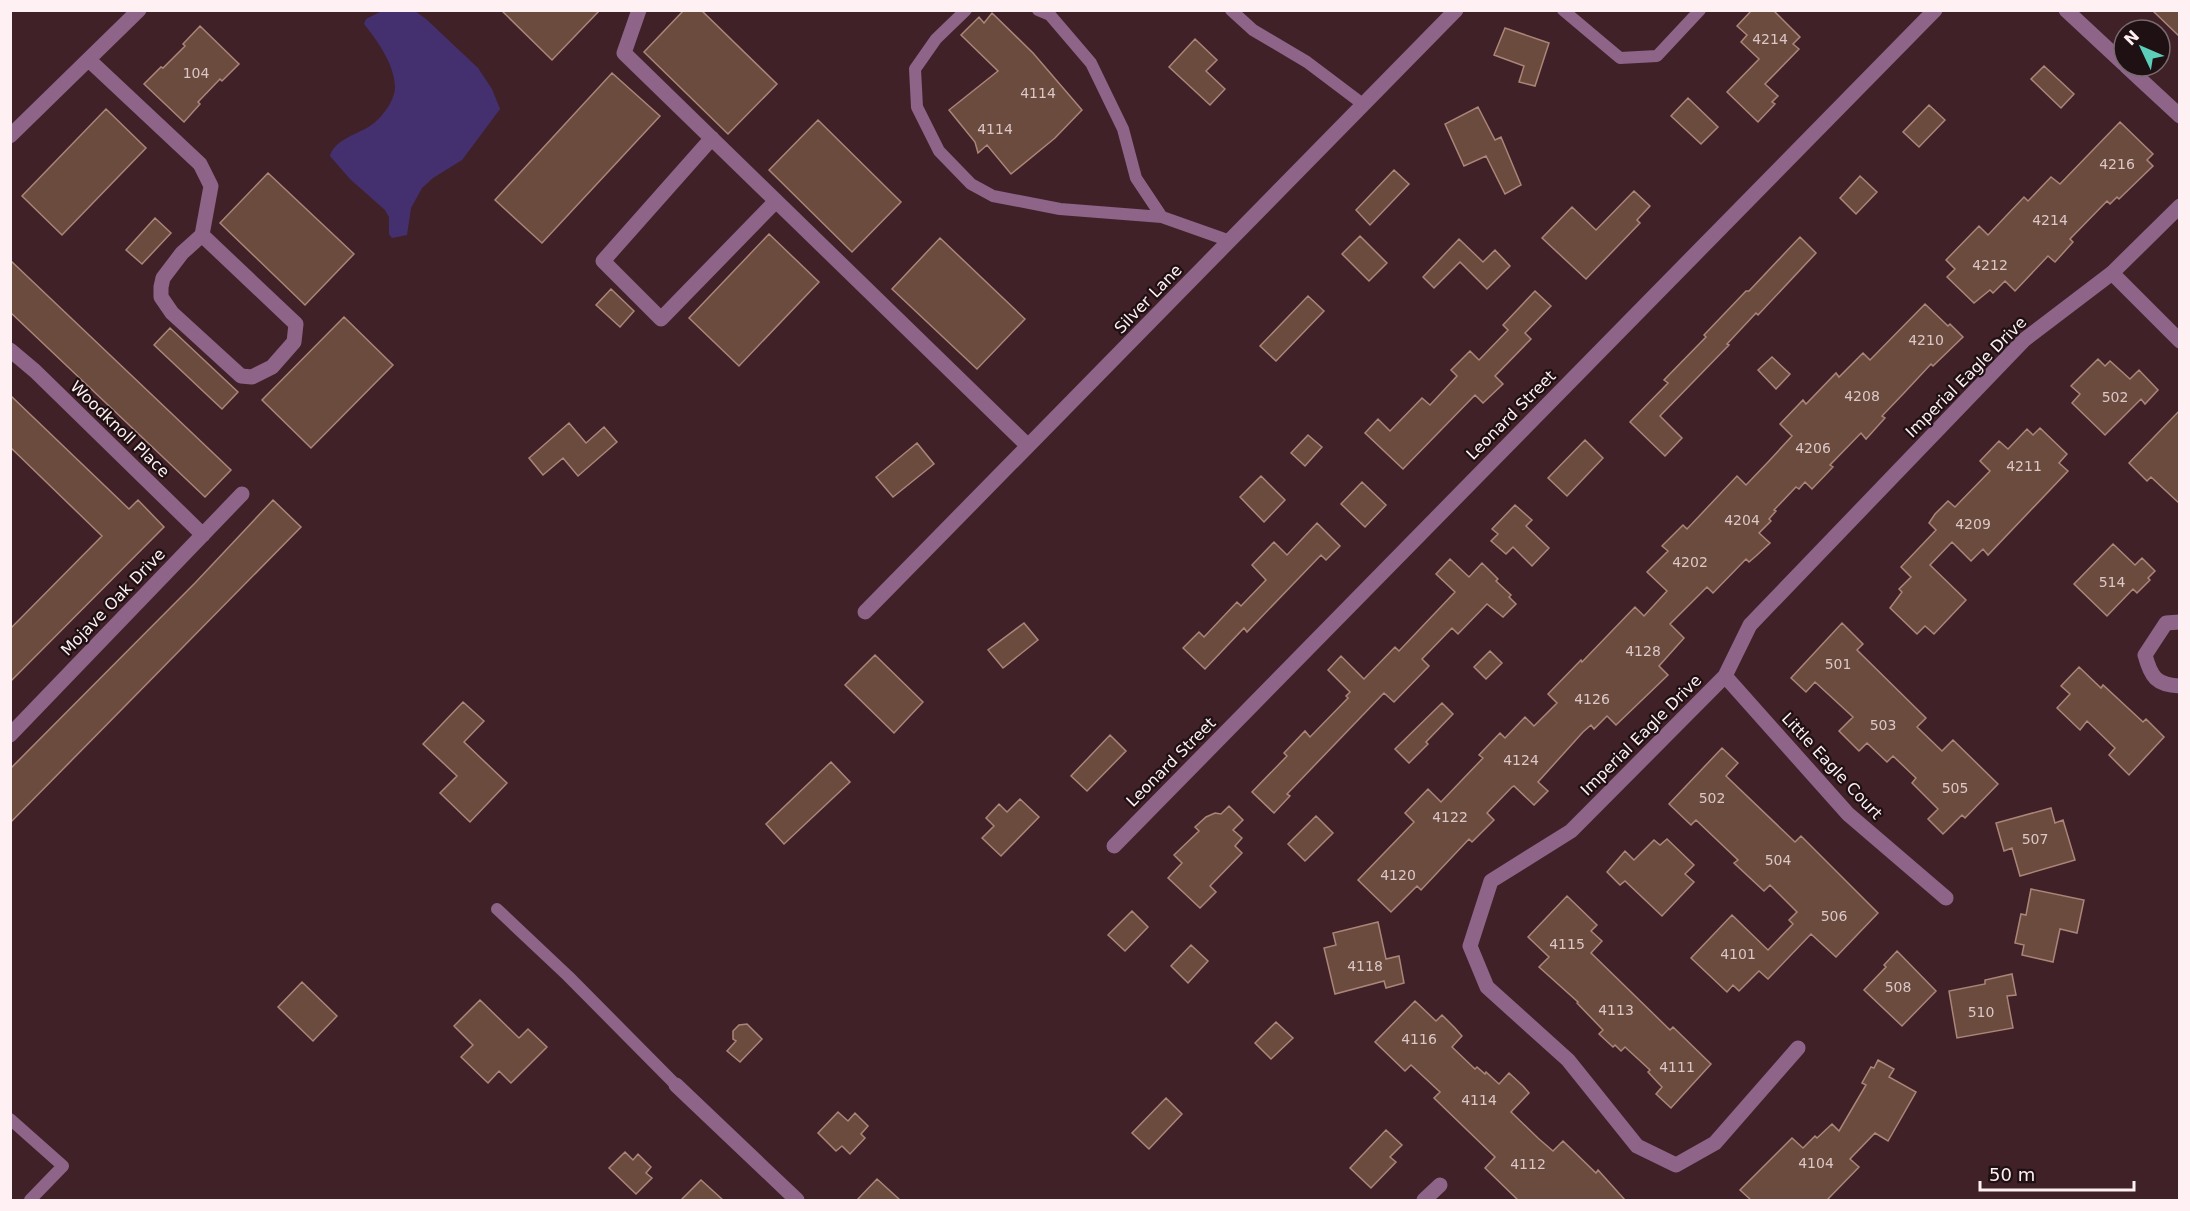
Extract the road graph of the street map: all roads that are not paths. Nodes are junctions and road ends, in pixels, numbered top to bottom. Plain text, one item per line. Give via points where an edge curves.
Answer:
1 (139, 10) edge
2 (639, 10) edge
3 (966, 10) edge
4 (1038, 10) edge
5 (1231, 10) edge
6 (1456, 10) edge
7 (1563, 10) edge
8 (1700, 10) edge
9 (1935, 10) edge
10 (2066, 10) edge
11 (2112, 53) edge
12 (89, 60) junction
13 (2139, 78) edge
14 (1364, 105) junction
15 (2180, 116) edge
16 (10, 136) edge
17 (711, 138) junction
18 (776, 201) junction
19 (2180, 206) edge
20 (1162, 217) junction
21 (202, 236) junction
22 (1230, 241) junction
23 (2112, 273) junction
24 (2180, 341) edge
25 (10, 350) edge
26 (1028, 446) junction
27 (242, 494) dead end
28 (203, 535) junction
29 (865, 612) dead end
30 (2180, 622) edge
31 (1725, 676) junction
32 (2180, 686) edge
33 (10, 735) edge
34 (1114, 846) dead end
35 (1946, 898) dead end
36 (497, 909) dead end
37 (1798, 1048) dead end
38 (676, 1085) joint
39 (10, 1119) edge
40 (1440, 1185) dead end
41 (30, 1200) edge
42 (797, 1200) edge
43 (1424, 1200) edge

1 - 12 street
2 - 17 street via 624,53
3 - 20 lane via 936,39 915,69 917,107 939,151 971,184 993,196 1060,208
4 - 20 lane via 1050,15 1091,63 1123,129 1136,178
5 - 14 lane via 1253,30 1307,62
6 - 14 street, Silver Lane
7 - 8 lane via 1620,58 1657,56
9 - 34 street, Leonard Street
10 - 11 street
12 - 16 street
12 - 21 street via 200,164 211,186
13 - 15 street
14 - 22 street, Silver Lane
17 - 18 street
17 - 18 street via 603,261 661,319
18 - 26 street
19 - 23 street, Imperial Eagle Drive
20 - 22 lane
21 - 21 street via 296,324 294,342 262,374 242,376 172,314 161,297 163,278
22 - 26 street, Silver Lane
23 - 24 street
23 - 31 street, Imperial Eagle Drive via 2024,340 1750,625
25 - 28 street, Woodknoll Place
26 - 29 street, Silver Lane
27 - 28 street, Mojave Oak Drive
28 - 33 street, Mojave Oak Drive
30 - 32 street via 2166,624 2145,655 2150,673 2164,685
31 - 35 street, Little Eagle Court via 1848,814
31 - 37 street, Imperial Eagle Drive via 1571,831 1491,881 1470,946 1487,987 1568,1060 1637,1146 1676,1165 1715,1143
36 - 38 lane
38 - 42 street
39 - 41 lane via 63,1166
40 - 43 street

